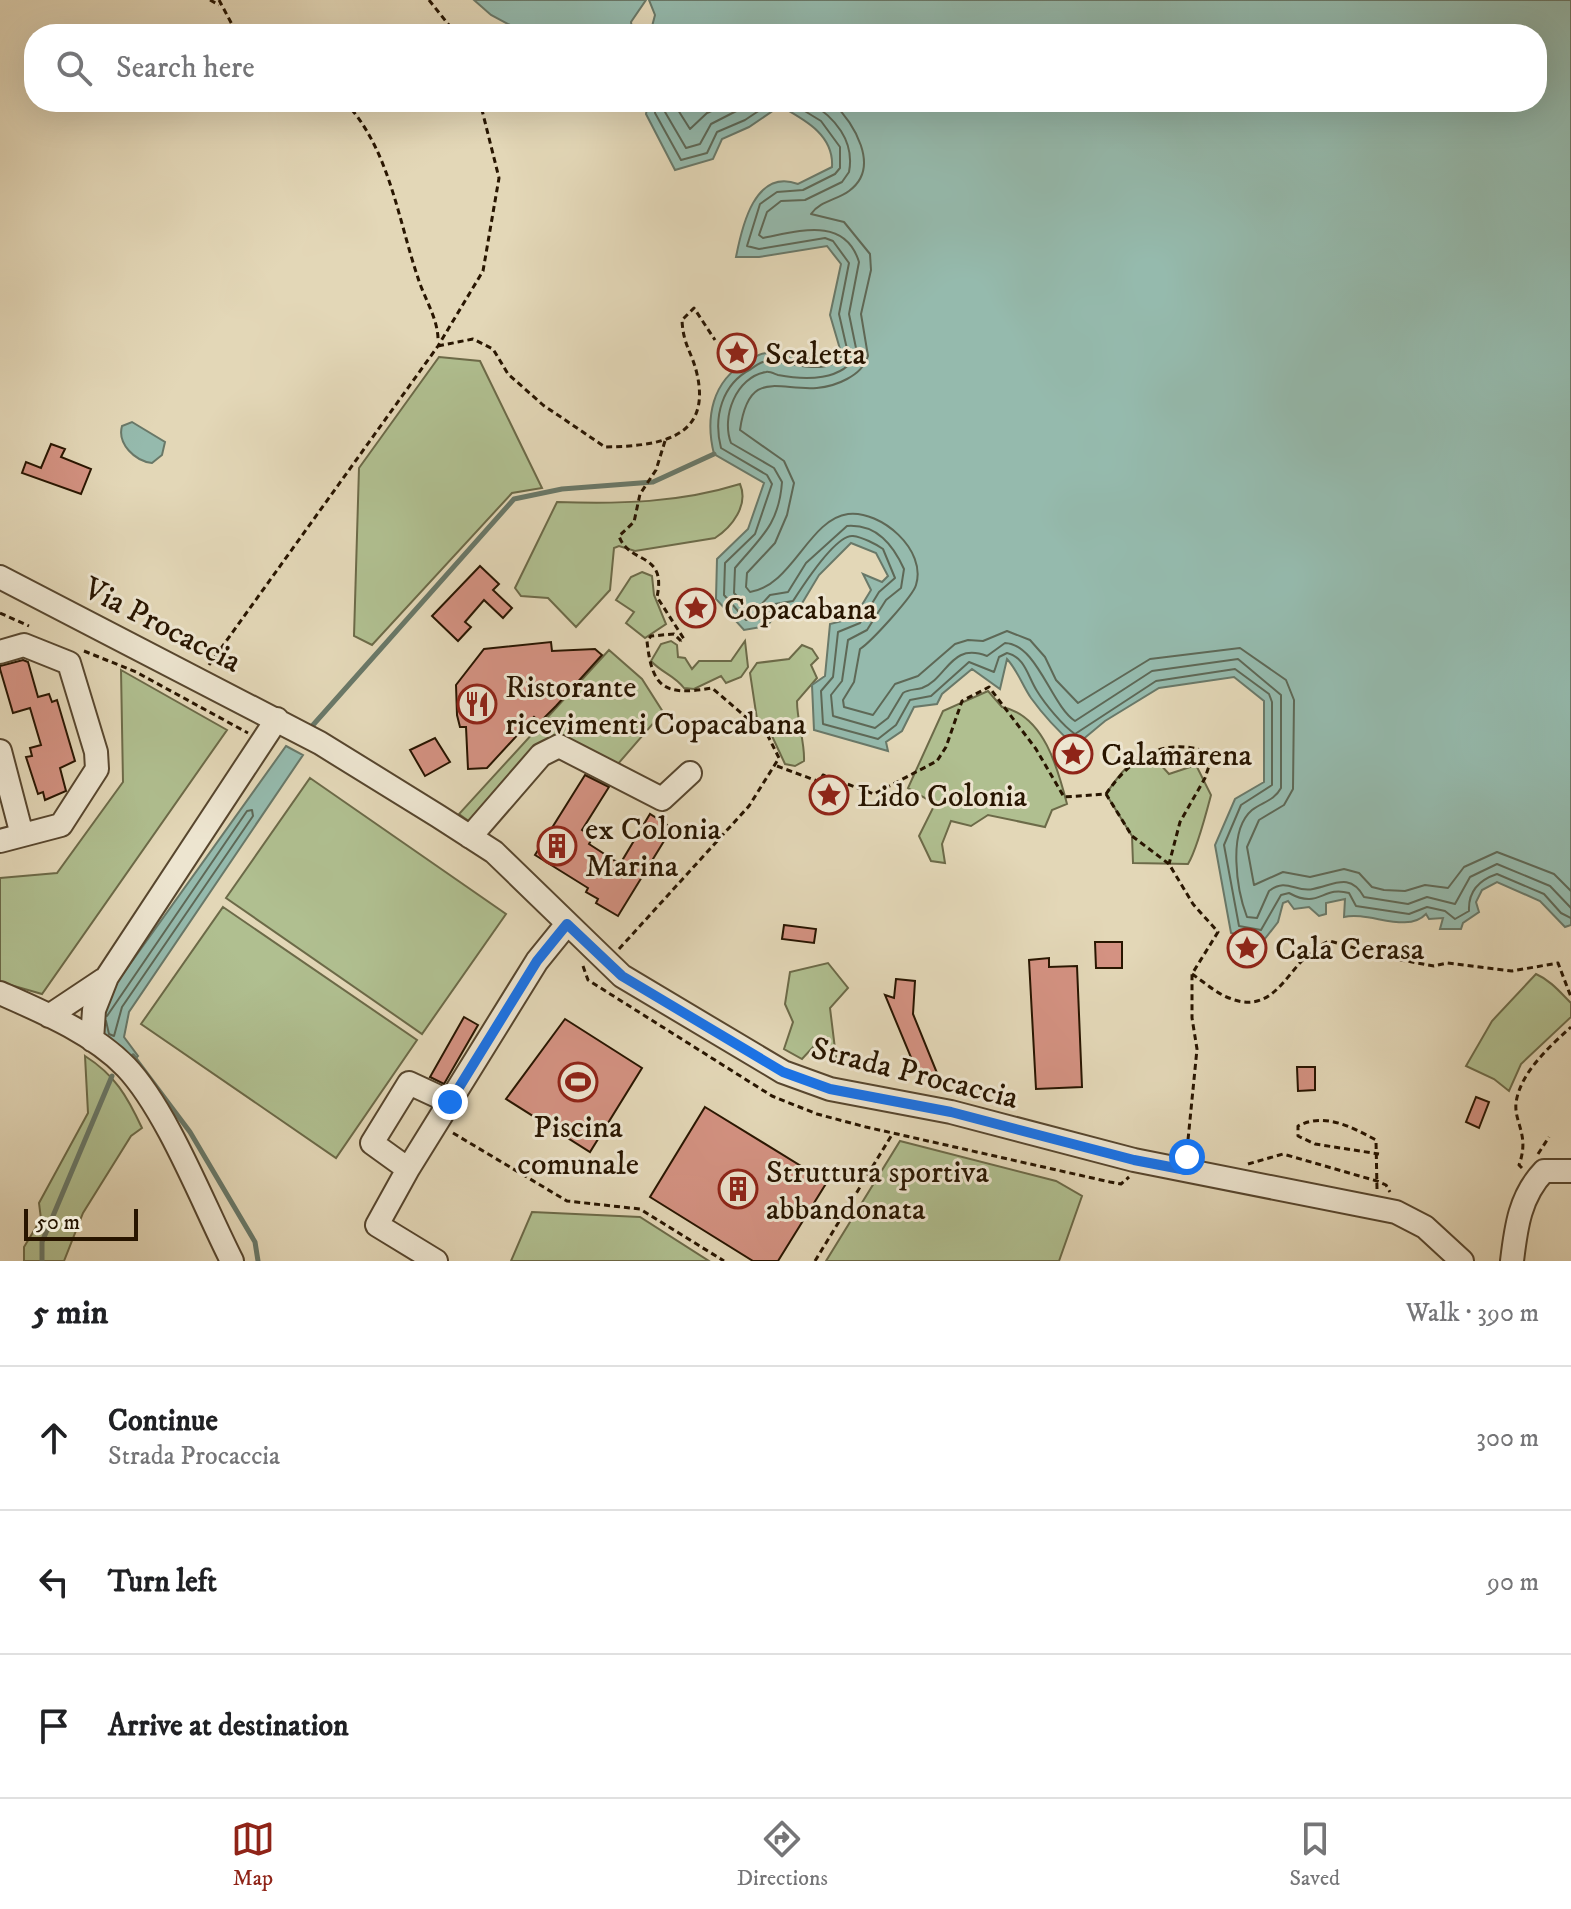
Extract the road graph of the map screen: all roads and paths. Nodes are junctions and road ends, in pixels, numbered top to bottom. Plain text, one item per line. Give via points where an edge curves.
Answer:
1 (210, 0) edge
2 (429, 0) edge
3 (219, 2) edge
4 (234, 24) edge
5 (448, 24) edge
6 (354, 112) edge
7 (482, 112) edge
8 (715, 340) dead end
9 (438, 346) junction
10 (665, 441) junction
11 (0, 577) edge
12 (0, 652) edge
13 (120, 667) dead end
14 (199, 678) junction
15 (286, 724) junction
16 (247, 733) dead end
17 (0, 751) edge
18 (777, 766) junction
19 (690, 773) dead end
20 (1106, 794) junction
21 (22, 835) junction
22 (470, 837) junction
23 (0, 841) edge
24 (1169, 864) junction
25 (567, 924) junction
26 (606, 963) junction
27 (1192, 974) junction
28 (107, 977) junction
29 (0, 993) edge
30 (1571, 997) edge
31 (49, 1016) junction
32 (1571, 1027) edge
33 (98, 1044) junction
34 (450, 1102) junction
35 (436, 1123) junction
36 (893, 1133) dead end
37 (1379, 1154) junction
38 (408, 1169) junction
39 (1186, 1170) junction
40 (1571, 1171) edge
41 (1530, 1186) junction
42 (1387, 1210) junction
43 (232, 1261) edge
44 (436, 1261) edge
45 (724, 1261) edge
46 (815, 1261) edge
47 (1462, 1261) edge
48 (1512, 1261) edge

1 - 3 path
2 - 5 path
3 - 4 path
6 - 9 path via 392,189 414,269 439,330
7 - 9 path via 499,178 491,239 483,271
8 - 10 path via 694,308 682,320 684,344 701,392 700,409 691,424
9 - 10 path via 473,339 493,349 508,374 605,447
9 - 14 path
10 - 18 path via 656,470 640,494 634,522 619,536 622,544 654,565 657,597 684,639 674,634 651,636 647,641 653,675 674,691 712,688 731,701 768,736 779,758
11 - 14 street, Via Procaccia
12 - 21 street via 24,645 69,663 96,752 97,769 61,825
13 - 16 path
14 - 15 street, Via Procaccia
15 - 22 street, Strada Procaccia
15 - 28 street
17 - 21 street
18 - 20 path via 810,781 820,782 823,775 874,794 937,761 962,701 989,687 1004,701 1064,797
18 - 26 path via 749,806
19 - 22 street via 662,799 559,746 541,755
20 - 24 path via 1132,836
20 - 24 path via 1139,757 1182,745 1213,754 1180,822
21 - 23 street
22 - 25 street, Strada Procaccia via 530,883
24 - 27 path via 1218,932
25 - 26 street, Strada Procaccia
25 - 34 street via 537,961
26 - 39 street, Strada Procaccia via 783,1072 818,1085
27 - 30 path via 1227,998 1255,1003 1275,994 1303,956 1330,941 1434,966 1512,971 1558,963
27 - 39 path via 1197,1049
28 - 31 street
28 - 33 street via 94,1010
29 - 31 street
31 - 33 street
32 - 41 path via 1530,1069 1516,1104 1524,1134 1519,1165
33 - 43 street via 127,1068 160,1117
34 - 35 street
34 - 38 street via 409,1083 372,1143
35 - 38 street
35 - 45 path via 567,1201 640,1209
36 - 46 path
37 - 37 path via 1376,1140 1342,1123 1311,1119 1298,1126 1298,1136 1315,1144
37 - 42 path
38 - 44 street via 377,1225
39 - 42 street, Strada Procaccia
40 - 41 street via 1544,1171
41 - 48 street via 1522,1202
42 - 47 street, Strada Procaccia via 1425,1227

